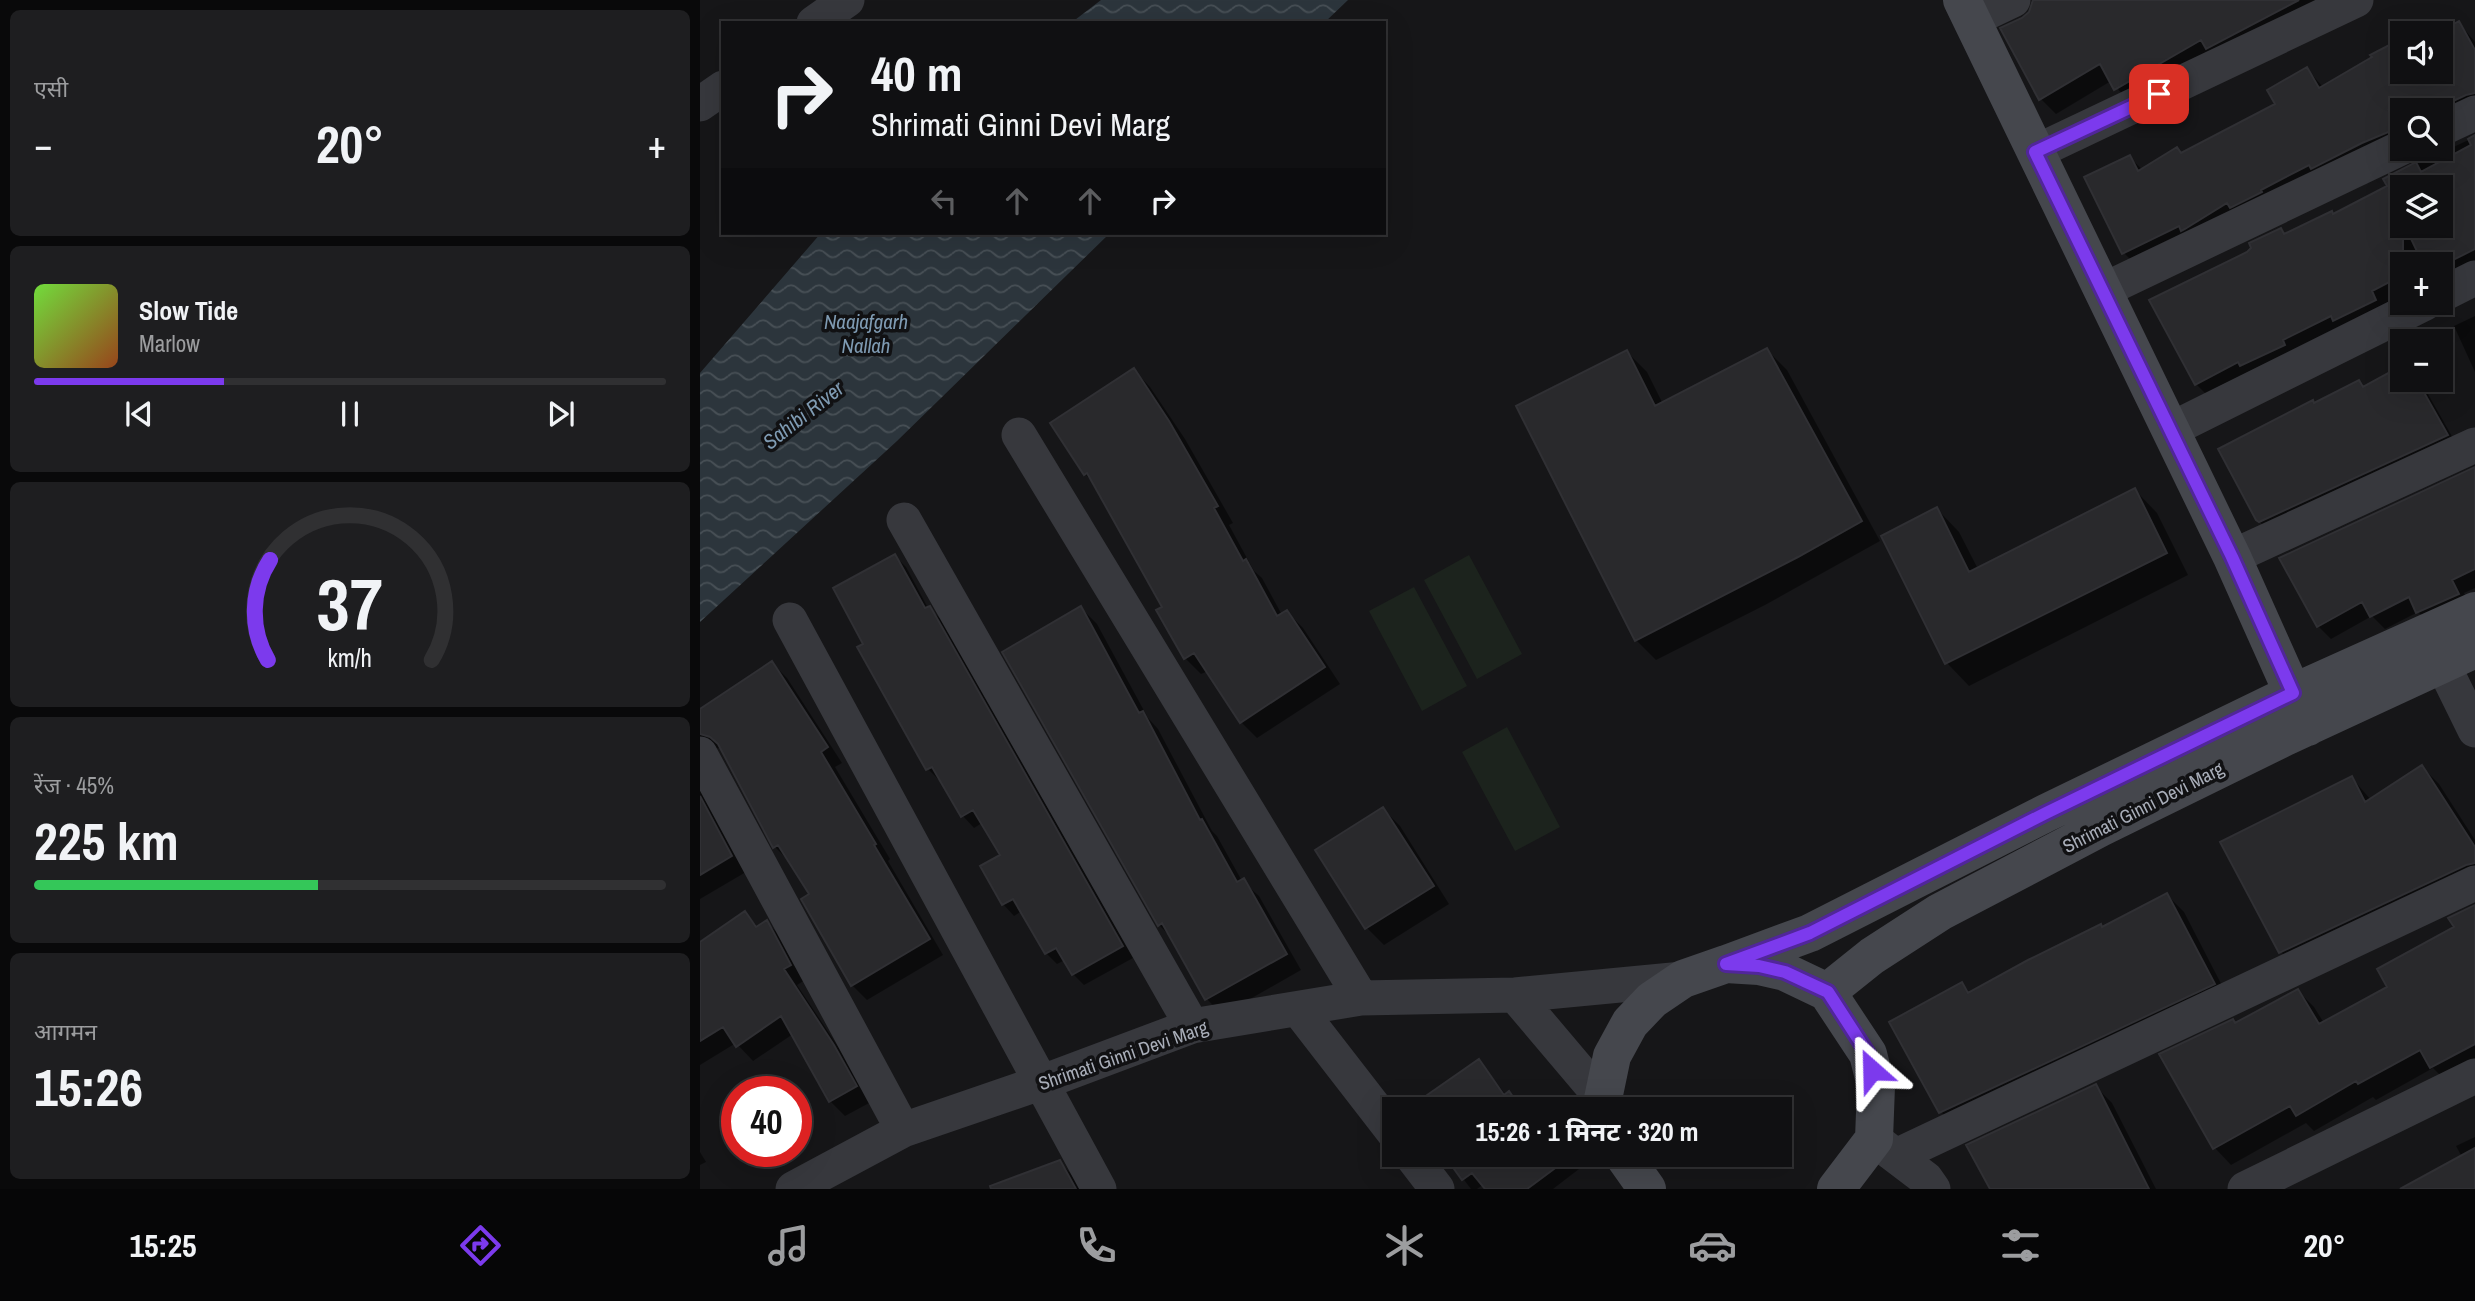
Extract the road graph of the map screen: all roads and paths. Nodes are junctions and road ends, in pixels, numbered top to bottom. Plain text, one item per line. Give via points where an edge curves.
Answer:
1 (847, 0) edge
2 (2013, 0) edge
3 (2356, 0) edge
4 (1966, 10) edge
5 (817, 21) edge
6 (721, 89) edge
7 (700, 104) edge
8 (2475, 113) edge
9 (2453, 123) edge
10 (2035, 152) junction
11 (2390, 154) edge
12 (2475, 278) edge
13 (2453, 289) edge
14 (2104, 290) junction
15 (2401, 315) edge
16 (2170, 430) junction
17 (1019, 435) dead end
18 (2475, 445) edge
19 (904, 520) dead end
20 (2232, 557) junction
21 (2475, 611) edge
22 (790, 620) dead end
23 (2459, 657) edge
24 (2300, 710) junction
25 (2475, 730) edge
26 (700, 754) edge
27 (2475, 883) edge
28 (1726, 964) junction
29 (1683, 979) junction
30 (1828, 992) junction
31 (1515, 995) junction
32 (1361, 998) junction
33 (1299, 1010) junction
34 (1192, 1026) junction
35 (2475, 1076) edge
36 (1043, 1082) junction
37 (1598, 1097) edge
38 (1605, 1097) edge
39 (1382, 1117) edge
40 (903, 1130) junction
41 (1885, 1147) junction
42 (1420, 1167) edge
43 (1631, 1167) edge
44 (793, 1189) edge
45 (1099, 1189) edge
46 (1437, 1189) edge
47 (1647, 1189) edge
48 (1836, 1189) edge
49 (1933, 1189) edge
50 (2245, 1189) edge

1 - 5 street
2 - 4 street
3 - 10 street
4 - 10 street
6 - 7 street
8 - 9 street
10 - 14 street
11 - 14 street
12 - 13 street
14 - 16 street
15 - 16 street
16 - 20 street
17 - 32 street
18 - 20 street
19 - 34 street
20 - 24 street
21 - 24 street, Shrimati Ginni Devi Marg
22 - 36 street
23 - 24 street, Shrimati Ginni Devi Marg
23 - 25 street
24 - 28 street, Shrimati Ginni Devi Marg via 2046,813 1810,933
24 - 30 street, Shrimati Ginni Devi Marg via 2102,827 1940,912 1872,956
26 - 40 street
27 - 41 street
28 - 29 street, Shrimati Ginni Devi Marg
28 - 30 street via 1785,972
29 - 31 street, Shrimati Ginni Devi Marg
29 - 38 street, Shrimati Ginni Devi Marg via 1652,1000 1630,1023 1612,1056
30 - 41 street via 1868,1054
31 - 32 street, Shrimati Ginni Devi Marg
31 - 37 street
32 - 33 street, Shrimati Ginni Devi Marg
33 - 34 street, Shrimati Ginni Devi Marg
33 - 39 street
34 - 36 street, Shrimati Ginni Devi Marg
35 - 50 street
36 - 40 street, Shrimati Ginni Devi Marg
36 - 45 street
40 - 44 street, Shrimati Ginni Devi Marg
41 - 48 street
41 - 49 street
42 - 46 street
43 - 47 street

